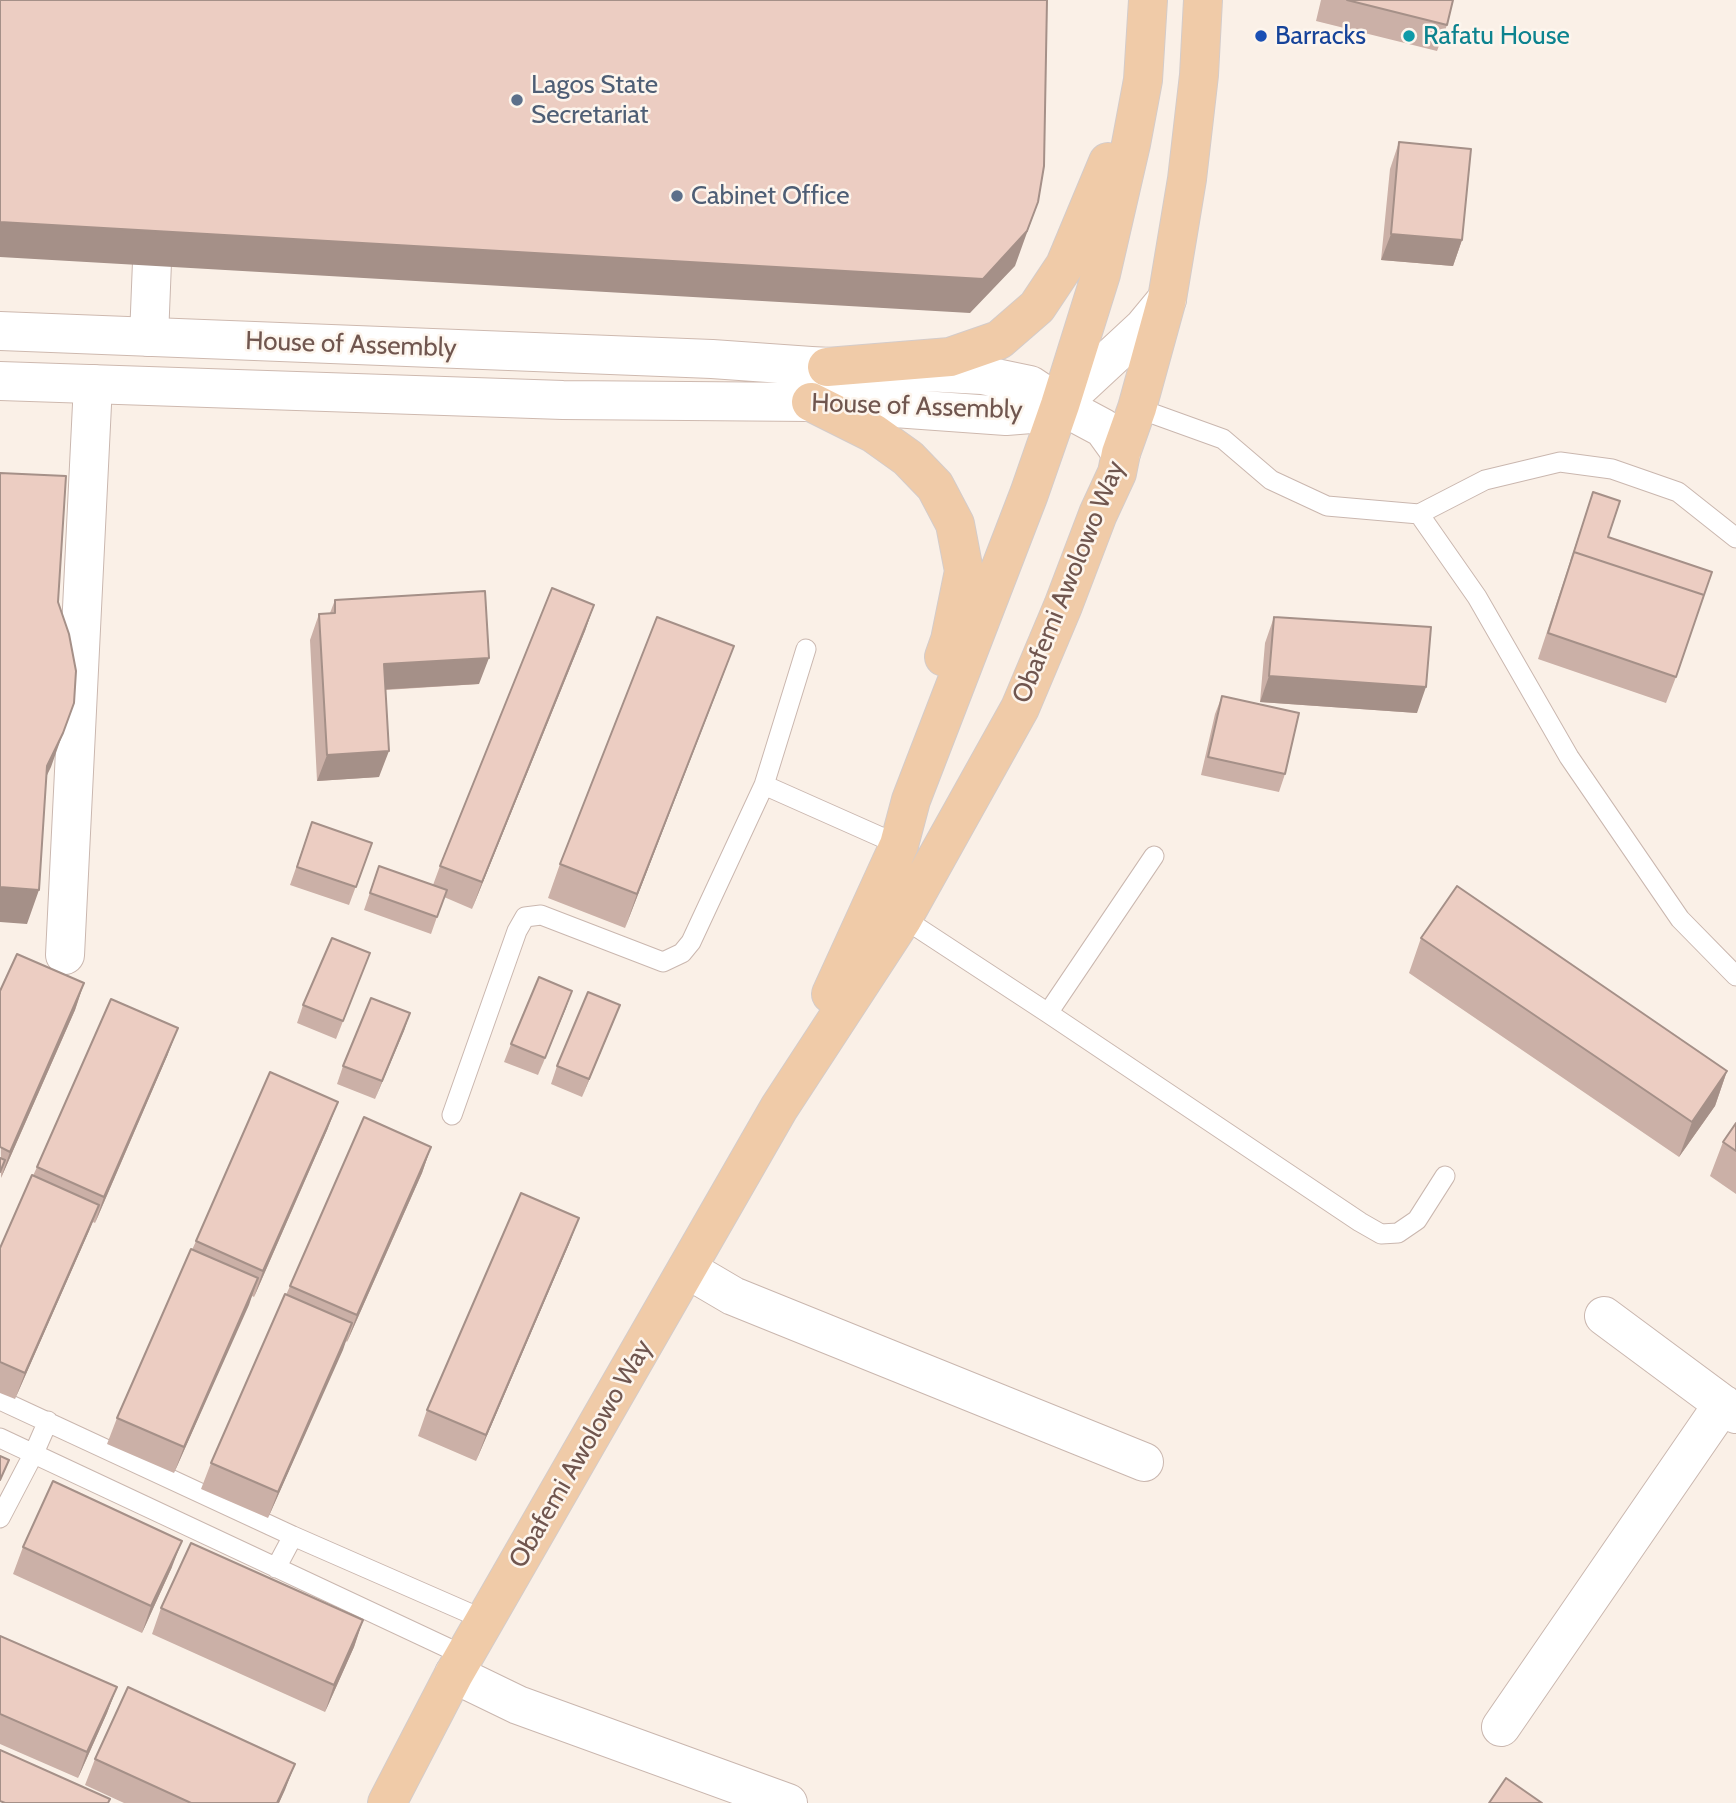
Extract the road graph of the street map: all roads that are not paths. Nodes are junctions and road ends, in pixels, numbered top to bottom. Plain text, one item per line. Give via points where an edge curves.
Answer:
1 (1148, 0) edge
2 (1203, 0) edge
3 (1143, 80) junction
4 (155, 181) edge
5 (1167, 299) junction
6 (0, 331) edge
7 (149, 337) junction
8 (827, 367) junction
9 (0, 381) edge
10 (93, 384) junction
11 (811, 402) junction
12 (1060, 405) junction
13 (1137, 408) junction
14 (1121, 453) junction
15 (1419, 514) junction
16 (1736, 538) edge
17 (806, 649) dead end
18 (764, 785) junction
19 (911, 800) junction
20 (898, 845) junction
21 (1154, 856) dead end
22 (903, 918) junction
23 (65, 955) dead end
24 (1736, 976) edge
25 (1048, 1013) junction
26 (779, 1108) junction
27 (452, 1115) dead end
28 (1445, 1176) dead end
29 (687, 1269) junction
30 (1604, 1316) dead end
31 (0, 1400) edge
32 (1729, 1409) edge
33 (48, 1421) junction
34 (0, 1438) edge
35 (34, 1454) junction
36 (1144, 1462) dead end
37 (0, 1518) edge
38 (293, 1536) junction
39 (276, 1568) junction
40 (485, 1620) junction
41 (459, 1665) junction
42 (1501, 1727) dead end
43 (387, 1803) edge
44 (788, 1803) edge

1 - 3 main road, Obafemi Awolowo Way
2 - 5 main road, Obafemi Awolowo Way via 1189,166
3 - 8 main road via 1065,265 1037,307 999,341 950,357
3 - 12 main road, Obafemi Awolowo Way via 1101,274
4 - 7 street
5 - 12 street via 1143,328
5 - 13 main road, Obafemi Awolowo Way
6 - 7 street, House of Assembly
7 - 8 street, House of Assembly
8 - 12 street, House of Assembly via 1003,379 1030,385
9 - 10 street, House of Assembly
10 - 11 street, House of Assembly via 549,399
10 - 23 street
11 - 12 street, House of Assembly via 1006,416
11 - 19 main road via 873,433 908,458 935,486 955,524 964,571 950,640 912,745
12 - 14 street via 1103,428
12 - 19 main road, Obafemi Awolowo Way
13 - 14 main road, Obafemi Awolowo Way
13 - 15 lane via 1223,439 1271,481 1327,506
14 - 22 main road, Obafemi Awolowo Way via 1117,473 1020,708
15 - 16 lane via 1485,480 1560,462 1612,469 1678,492
15 - 24 lane via 1477,597 1569,757 1680,919
17 - 18 lane
18 - 20 lane
18 - 27 lane via 682,953 663,962 541,915 525,917
19 - 20 main road, Obafemi Awolowo Way
20 - 26 main road, Obafemi Awolowo Way
21 - 25 lane
22 - 25 lane
22 - 26 main road, Obafemi Awolowo Way
25 - 28 lane via 1381,1234 1398,1233 1417,1220
26 - 29 main road, Obafemi Awolowo Way
29 - 36 street via 733,1296
29 - 40 main road, Obafemi Awolowo Way
30 - 32 street
31 - 33 lane
32 - 42 street
33 - 35 lane
33 - 38 lane
34 - 35 lane
35 - 37 lane
35 - 39 lane
38 - 39 lane
38 - 40 lane
39 - 41 lane
40 - 41 main road, Obafemi Awolowo Way
41 - 43 main road, Obafemi Awolowo Way
41 - 44 street via 518,1705

